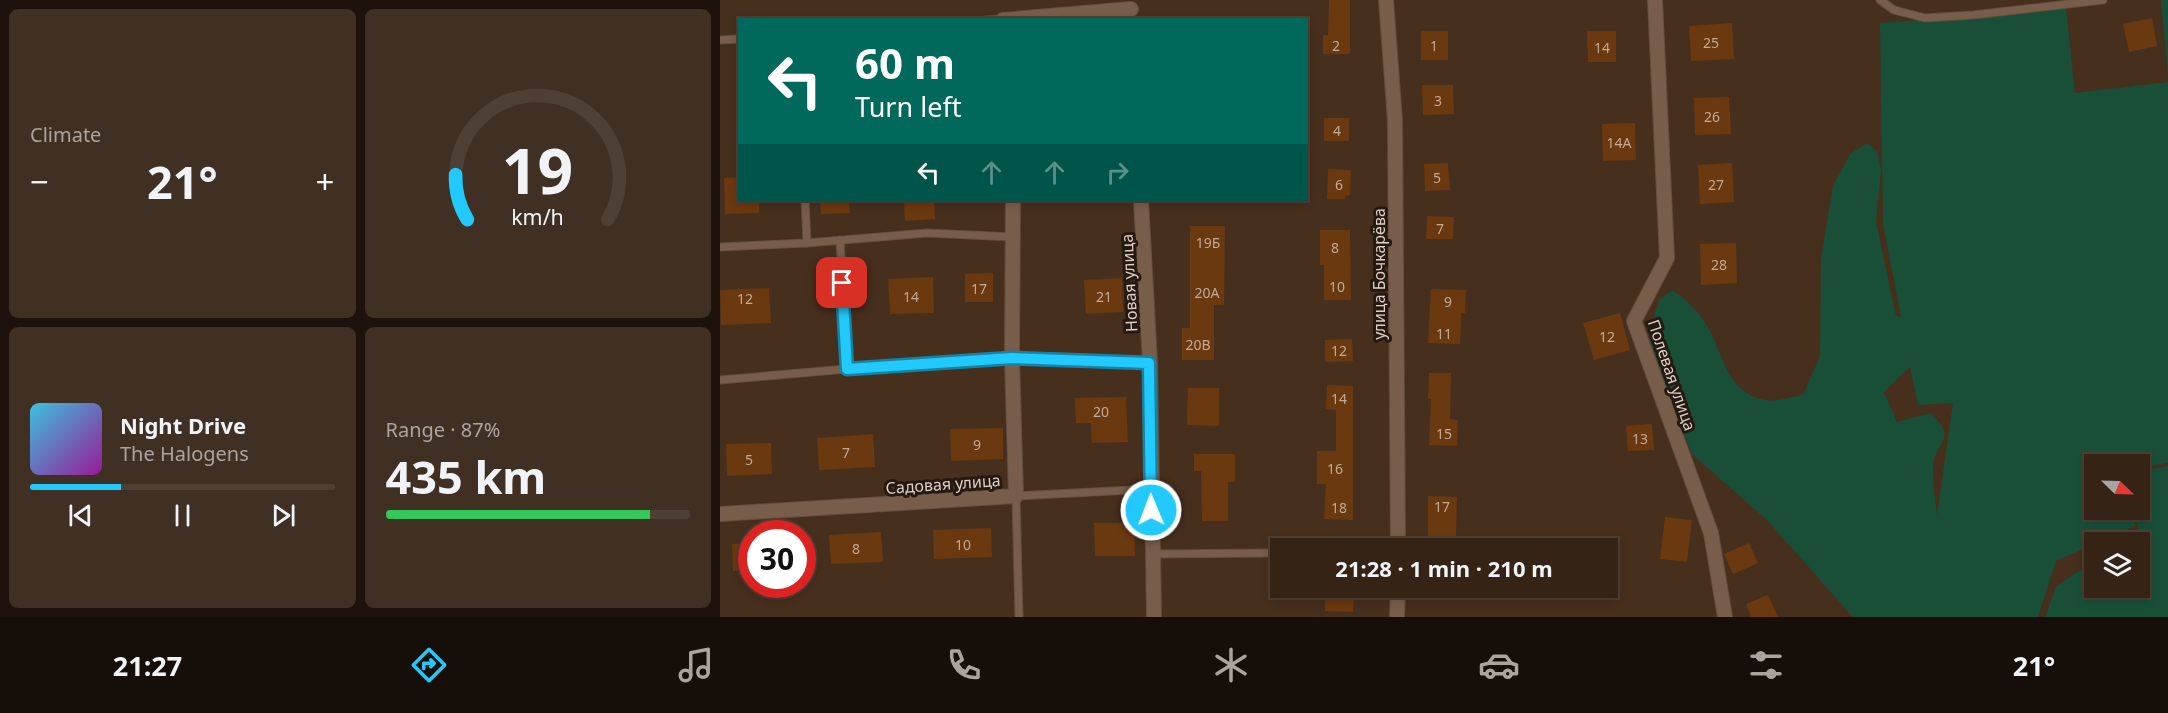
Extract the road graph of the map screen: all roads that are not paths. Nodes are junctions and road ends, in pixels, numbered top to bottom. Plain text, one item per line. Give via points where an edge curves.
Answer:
1 (1386, 0) edge
2 (1655, 0) edge
3 (1880, 0) edge
4 (2103, 0) edge
5 (1132, 10) edge
6 (1017, 18) edge
7 (738, 39) edge
8 (720, 40) edge
9 (805, 201) edge
10 (1013, 201) edge
11 (1141, 201) edge
12 (1013, 237) junction
13 (840, 240) junction
14 (807, 243) junction
15 (720, 248) edge
16 (1012, 358) junction
17 (1149, 363) junction
18 (847, 369) junction
19 (720, 380) edge
20 (1151, 489) junction
21 (1016, 496) junction
22 (720, 514) edge
23 (1398, 538) edge
24 (1270, 553) edge
25 (1152, 554) junction
26 (1398, 598) edge
27 (1019, 617) edge
28 (1154, 617) edge
29 (1397, 617) edge
30 (1725, 617) edge

1 - 23 street, улица Бочкарёва via 1395,121
2 - 30 street, Полевая улица via 1667,258 1634,321 1711,532
3 - 4 lane via 1894,10 1925,18
5 - 6 street
7 - 8 lane
9 - 14 lane
10 - 12 street, Садовая улица
11 - 17 street, Новая улица
12 - 13 lane via 927,233
12 - 16 street, Садовая улица
13 - 14 lane
13 - 18 lane
14 - 15 lane
16 - 17 lane
16 - 18 lane
16 - 21 street, Садовая улица
17 - 20 street, Новая улица
18 - 19 lane
20 - 21 lane
20 - 25 street, Новая улица
21 - 22 street, Садовая улица
21 - 27 lane
24 - 25 lane
25 - 28 street, Новая улица
26 - 29 street

